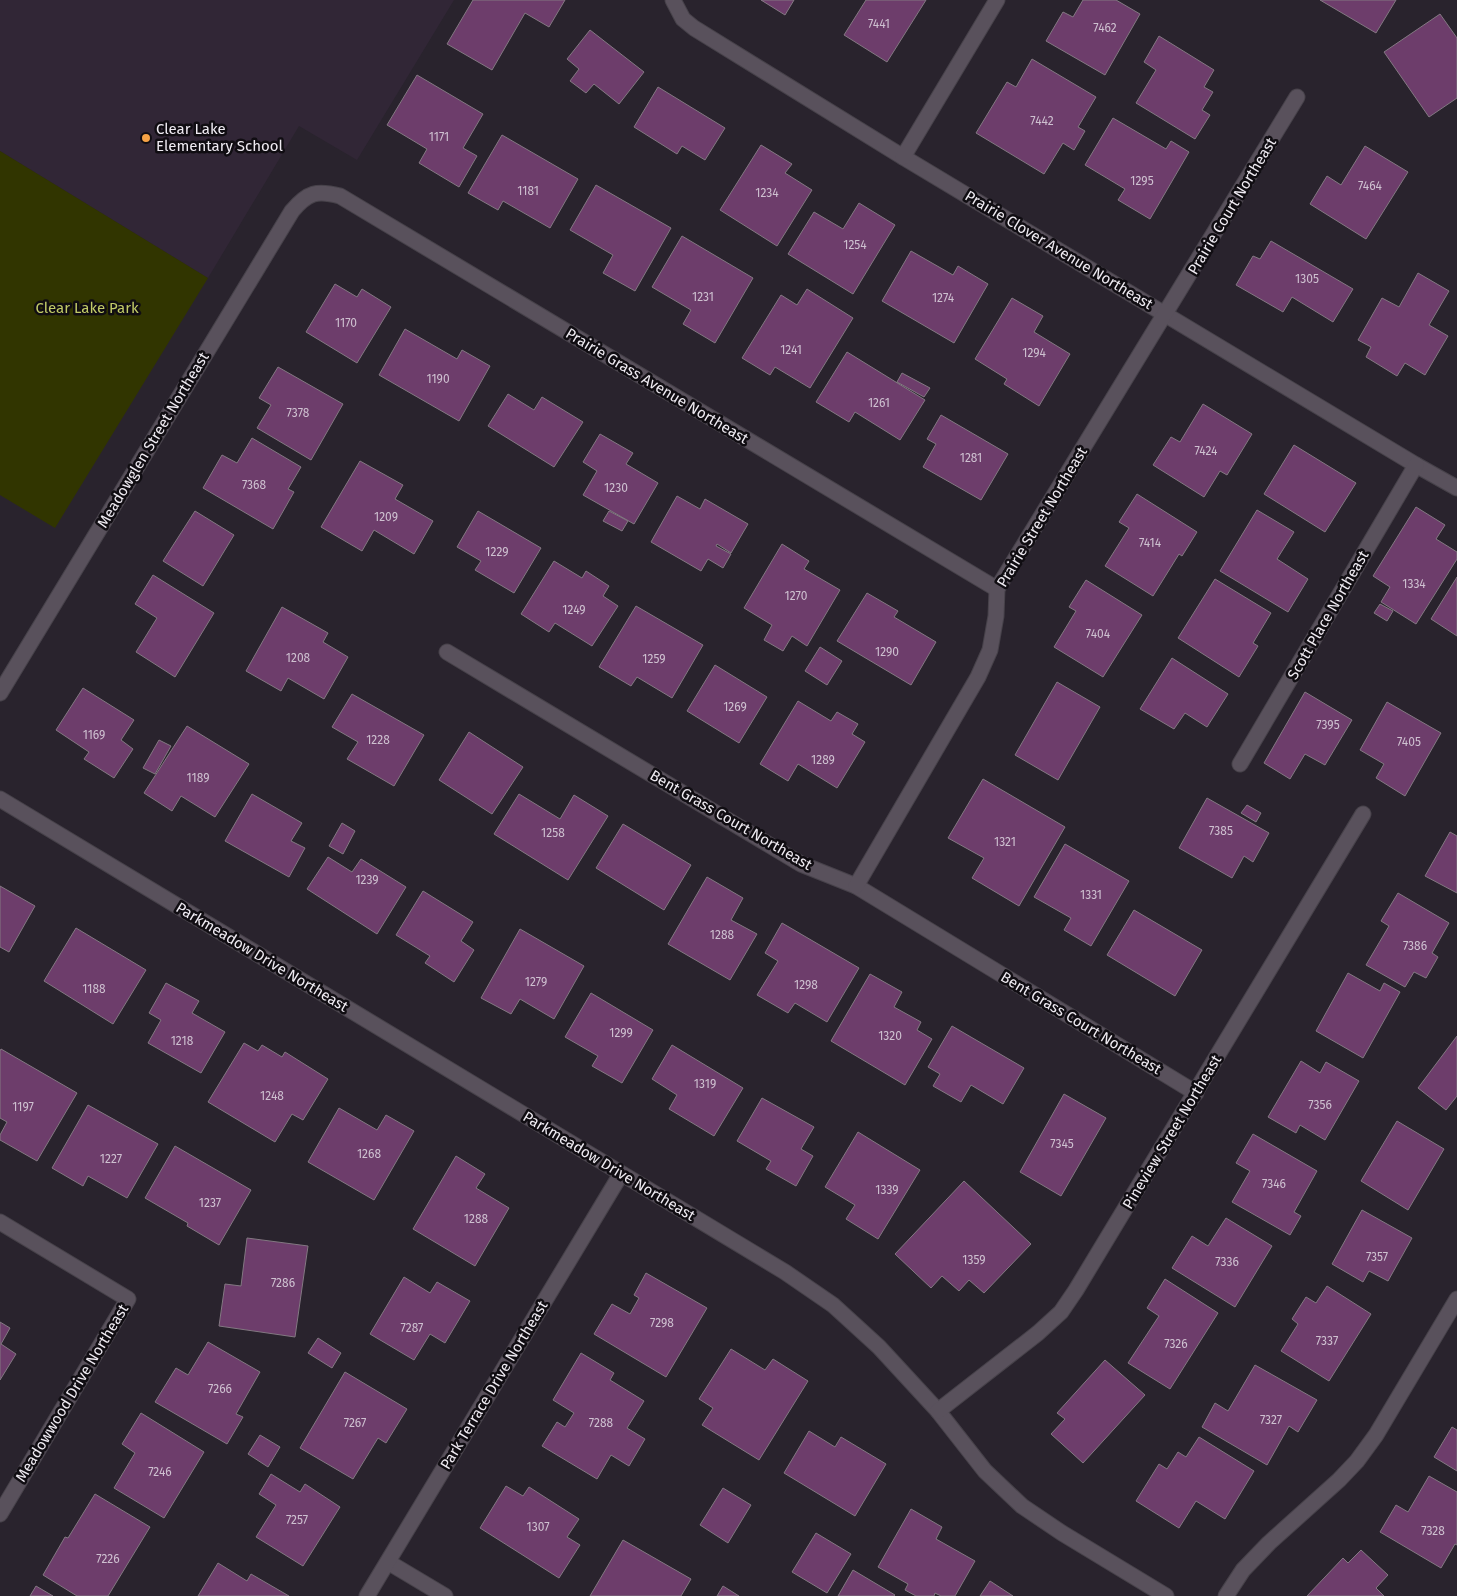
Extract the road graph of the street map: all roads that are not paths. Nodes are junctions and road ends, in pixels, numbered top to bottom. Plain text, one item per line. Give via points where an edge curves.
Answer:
1 (673, 0) edge
2 (997, 0) edge
3 (1298, 97) dead end
4 (903, 157) junction
5 (314, 193) joint
6 (1166, 314) junction
7 (1416, 465) junction
8 (1457, 488) edge
9 (997, 589) junction
10 (448, 652) dead end
11 (0, 693) edge
12 (1240, 764) dead end
13 (0, 799) edge
14 (1363, 814) dead end
15 (856, 886) junction
16 (1196, 1093) junction
17 (621, 1174) junction
18 (0, 1222) edge
19 (1457, 1299) edge
20 (938, 1411) junction
21 (0, 1514) edge
22 (388, 1562) junction
23 (367, 1596) edge
24 (445, 1596) edge
25 (1166, 1596) edge
26 (1226, 1596) edge

1 - 4 street, Prairie Clover Avenue Northeast via 683,18 694,28
2 - 4 street
3 - 6 street, Prairie Court Northeast
4 - 6 street, Prairie Clover Avenue Northeast
5 - 9 street, Prairie Grass Avenue Northeast via 340,196
5 - 11 street, Meadowglen Street Northeast via 302,199 292,211
6 - 7 street, Prairie Clover Avenue Northeast
6 - 9 street, Prairie Street Northeast
7 - 8 street, Prairie Clover Avenue Northeast
7 - 12 street, Scott Place Northeast
9 - 15 street, Prairie Street Northeast via 990,650 978,677
10 - 15 street, Bent Grass Court Northeast via 801,864
13 - 17 street, Parkmeadow Drive Northeast
14 - 16 street, Pineview Street Northeast
15 - 16 street, Bent Grass Court Northeast
16 - 20 street, Pineview Street Northeast via 1061,1312
17 - 20 street, Parkmeadow Drive Northeast via 786,1272 833,1305 879,1347
17 - 22 street, Park Terrace Drive Northeast
18 - 21 street, Meadowwood Drive Northeast via 128,1298
19 - 26 street via 1376,1435 1357,1461 1269,1543
20 - 25 street, Parkmeadow Drive Northeast via 984,1471 1022,1506 1062,1534
22 - 23 street, Park Terrace Drive Northeast
22 - 24 street

